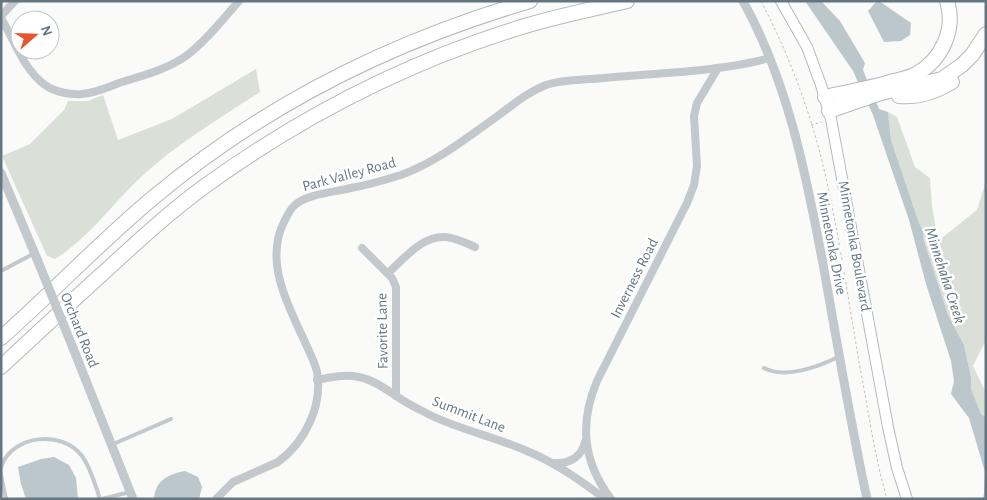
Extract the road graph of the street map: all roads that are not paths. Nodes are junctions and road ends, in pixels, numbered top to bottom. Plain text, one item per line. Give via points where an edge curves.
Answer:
1 (15, 1) edge
2 (239, 1) edge
3 (530, 1) edge
4 (627, 1) edge
5 (743, 1) edge
6 (781, 1) edge
7 (947, 1) edge
8 (1, 17) edge
9 (986, 34) edge
10 (986, 52) edge
11 (770, 58) junction
12 (718, 68) junction
13 (881, 93) junction
14 (826, 110) junction
15 (1, 172) edge
16 (5, 190) edge
17 (475, 247) dead end
18 (362, 248) dead end
19 (36, 256) junction
20 (1, 271) edge
21 (388, 274) junction
22 (1, 338) edge
23 (840, 356) junction
24 (1, 367) edge
25 (764, 368) dead end
26 (317, 380) junction
27 (396, 396) junction
28 (171, 420) dead end
29 (586, 439) junction
30 (111, 445) junction
31 (550, 462) junction
32 (1, 467) edge
33 (2, 478) edge
34 (132, 495) edge
35 (6, 499) edge
36 (101, 499) edge
37 (216, 499) edge
38 (605, 499) edge
39 (611, 499) edge
40 (867, 499) edge
41 (906, 499) edge

1 - 8 street
2 - 8 street via 184,57 152,72 82,94 58,91 38,79
3 - 22 highway via 453,26 381,55 257,122 154,197
4 - 24 highway via 524,26 447,54 345,98 297,126 212,182 160,222
5 - 11 street, Minnetonka Drive
6 - 14 main road, Minnetonka Boulevard via 807,47
7 - 14 highway via 950,16 948,37 931,63 915,75 882,84
9 - 13 highway via 972,55 942,79
10 - 13 highway via 956,80 929,93 905,97
11 - 12 street, Park Valley Road
11 - 23 street, Minnetonka Drive via 799,149
12 - 26 street, Park Valley Road via 580,79 547,85 532,91 429,162 402,174 319,195 294,205 277,242 278,270 288,305 315,365
12 - 29 street, Inverness Road via 694,116 697,157 694,185 594,388 587,410
13 - 14 highway
14 - 41 main road, Minnetonka Boulevard via 888,427
15 - 16 street, Orchard Road
16 - 19 street, Orchard Road
17 - 21 street via 445,237 431,239
18 - 21 street, Favorite Lane
19 - 20 lane
19 - 30 street, Orchard Road, bridge
21 - 27 street, Favorite Lane via 396,287 397,298
23 - 25 lane via 810,369 777,373
23 - 40 street, Minnetonka Drive
26 - 27 street, Summit Lane via 332,376 359,377
26 - 37 street, Park Valley Road via 316,405 293,449 278,462 233,482
27 - 31 street, Summit Lane via 455,426
28 - 30 lane
29 - 31 street via 580,454 574,459
29 - 39 street, Inverness Road via 592,464
30 - 34 street, Orchard Road
31 - 38 street, Summit Lane
32 - 36 lane via 13,448 39,439 54,439 69,444 81,455
33 - 35 lane
34 - 36 lane

